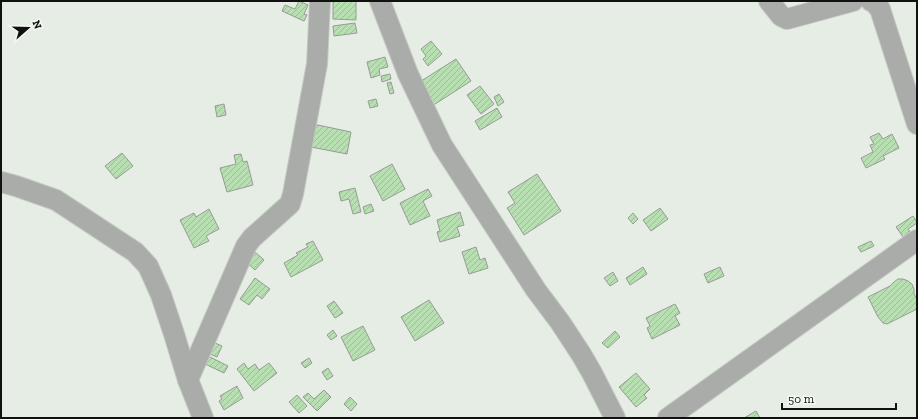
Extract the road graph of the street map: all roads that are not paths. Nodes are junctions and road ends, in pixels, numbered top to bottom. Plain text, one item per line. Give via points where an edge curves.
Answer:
1 (320, 1) edge
2 (380, 1) edge
3 (769, 1) edge
4 (853, 1) edge
5 (878, 4) edge
6 (917, 124) edge
7 (1, 182) edge
8 (917, 240) edge
9 (188, 380) junction
10 (203, 418) edge
11 (615, 418) edge
12 (668, 418) edge

1 - 9 street via 317,64 290,204 246,246
2 - 11 street via 408,74 442,145 536,290 581,354
3 - 4 street via 781,16 787,19
5 - 6 street
7 - 9 street via 56,200 135,252 144,261 161,295
8 - 12 street
9 - 10 street

